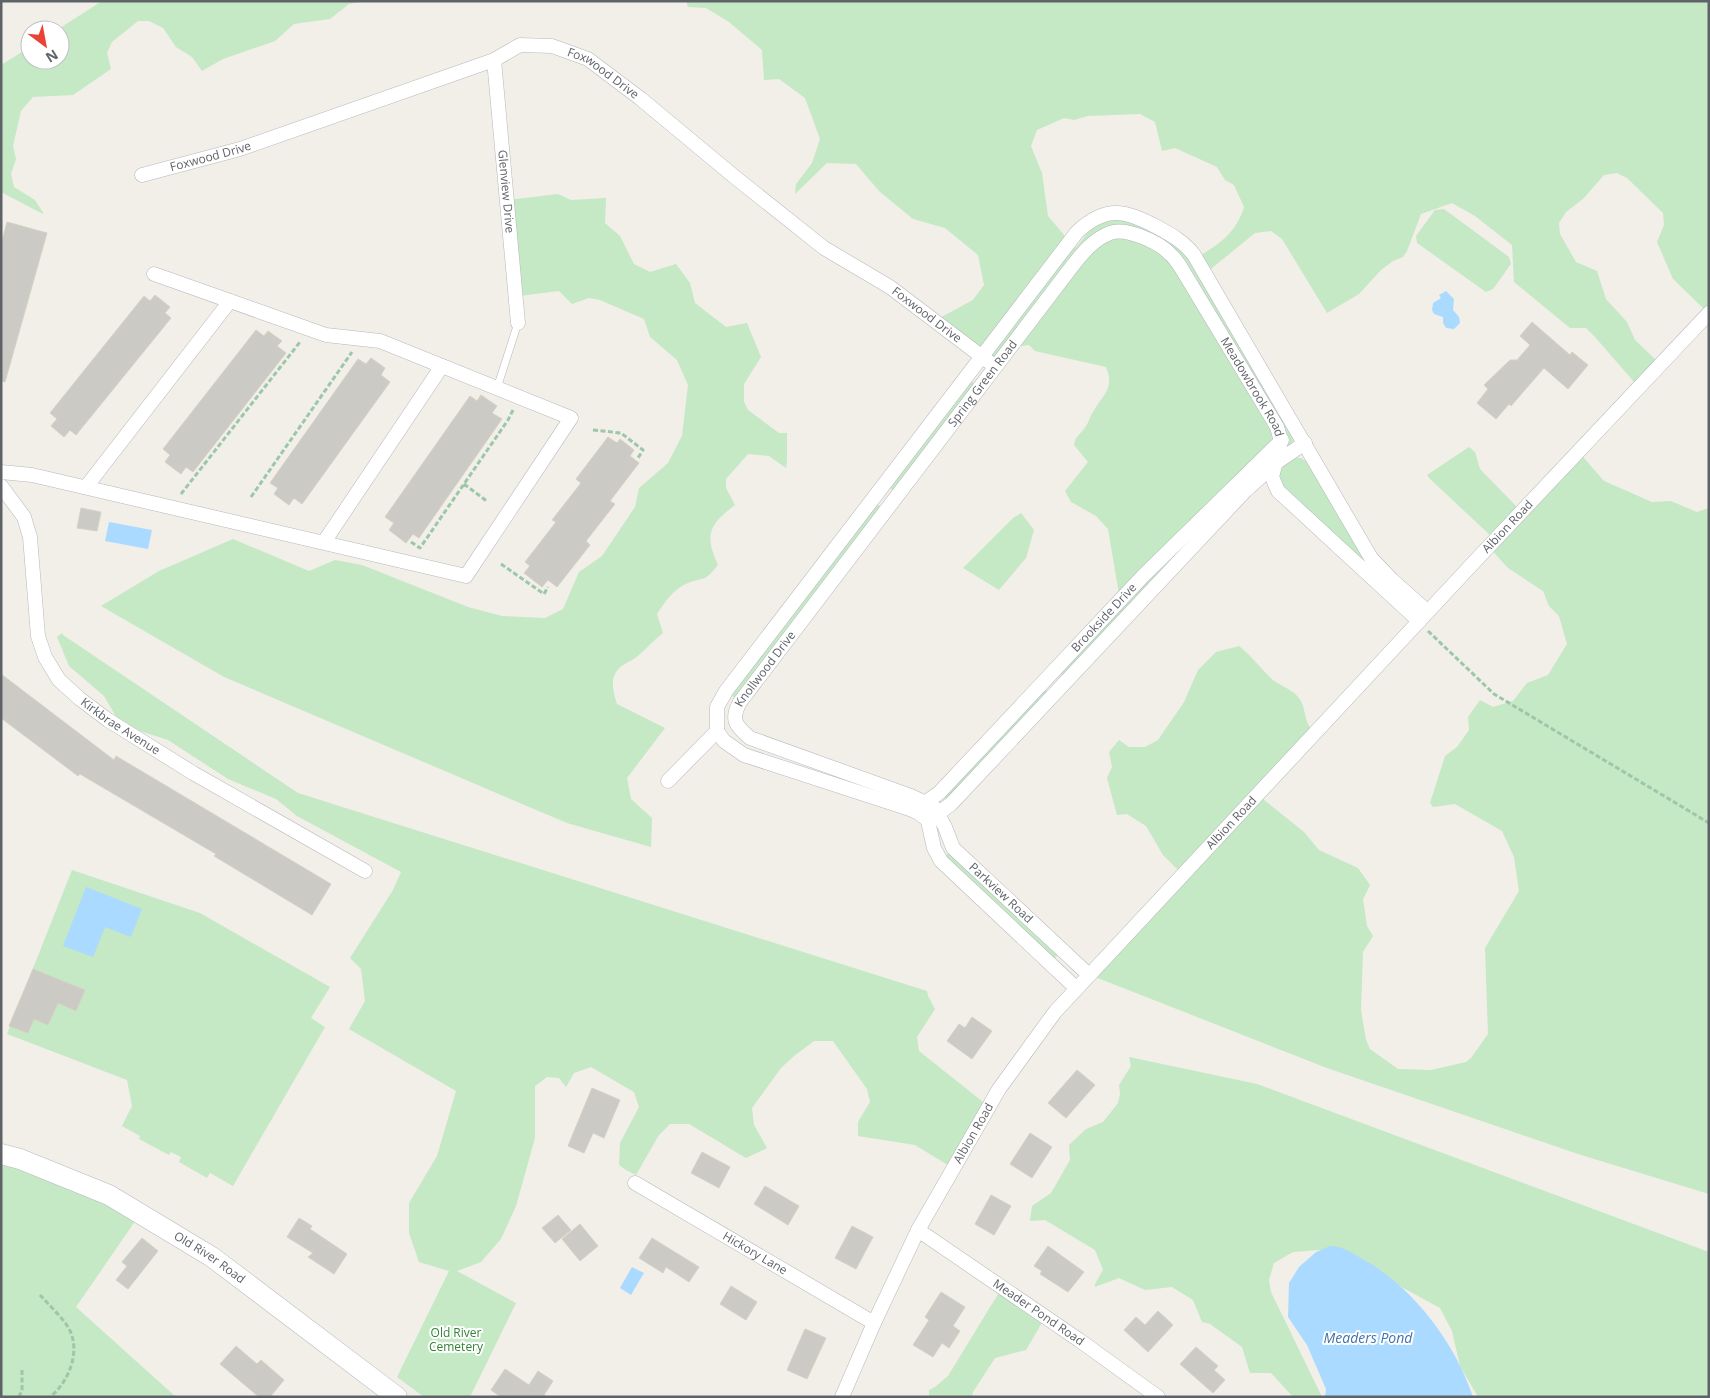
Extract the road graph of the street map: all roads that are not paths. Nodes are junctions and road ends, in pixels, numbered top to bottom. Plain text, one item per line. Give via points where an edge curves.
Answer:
1 (494, 60) junction
2 (142, 175) dead end
3 (1067, 244) junction
4 (1082, 253) junction
5 (154, 274) dead end
6 (230, 301) junction
7 (1709, 313) edge
8 (518, 323) joint
9 (982, 357) junction
10 (442, 366) junction
11 (996, 367) junction
12 (497, 388) junction
13 (1297, 430) junction
14 (1281, 440) junction
15 (1305, 443) junction
16 (1277, 462) junction
17 (1, 472) edge
18 (1, 486) edge
19 (86, 488) junction
20 (879, 490) junction
21 (894, 500) junction
22 (324, 542) junction
23 (1423, 616) junction
24 (718, 731) junction
25 (668, 781) dead end
26 (921, 807) junction
27 (933, 817) junction
28 (365, 871) dead end
29 (1089, 975) junction
30 (1076, 988) junction
31 (1, 1154) edge
32 (635, 1183) dead end
33 (918, 1230) junction
34 (874, 1323) junction
35 (397, 1397) edge
36 (842, 1397) edge
37 (1158, 1397) edge

1 - 2 street, Foxwood Drive via 240,149
1 - 8 street, Glenview Drive
1 - 9 street, Foxwood Drive via 520,45 552,46 588,59 824,248 890,286
3 - 4 street
3 - 9 street, Meadowbrook Road
3 - 13 street, Meadowbrook Road via 1086,224 1112,213 1140,218 1184,243
4 - 11 street, Spring Green Road
4 - 14 street, Meadowbrook Road via 1097,239 1112,232 1140,236 1170,253 1277,427
5 - 6 street
6 - 10 street via 326,335 380,341
6 - 19 street
7 - 23 street, Albion Road
8 - 12 lane
9 - 11 street, Foxwood Drive
9 - 20 street, Spring Green Road
10 - 12 street
10 - 22 street
11 - 21 street, Spring Green Road
12 - 22 street via 571,418 466,576
13 - 14 street, Brookside Drive
13 - 15 street, Meadowbrook Road
14 - 16 street, Meadowbrook Road
14 - 26 street, Brookside Drive via 1143,576 940,793
15 - 16 street, Brookside Drive
15 - 23 street, Meadowbrook Road via 1371,558
16 - 23 street, Meadowbrook Road via 1272,477 1278,491
16 - 27 street, Brookside Drive via 951,804
17 - 19 street via 32,475
18 - 28 street, Kirkbrae Avenue via 24,518 30,537 38,636 45,657 59,680 108,720 193,773
19 - 22 street
20 - 21 street
20 - 24 street, Spring Green Road via 726,691 717,707
21 - 26 street, Knollwood Drive via 734,711 735,721 750,738
23 - 29 street, Albion Road
24 - 25 street
24 - 26 street, Knollwood Drive via 724,741 744,755
26 - 27 street, Knollwood Drive
27 - 29 street, Parkview Road via 953,848
27 - 30 street, Parkview Road via 934,848 941,861
29 - 30 street, Albion Road
30 - 33 street, Albion Road via 1000,1088
31 - 35 main road, Old River Road via 109,1195 212,1258
32 - 34 street, Hickory Lane
33 - 34 street, Albion Road
33 - 37 street, Meader Pond Road
34 - 36 street, Albion Road

